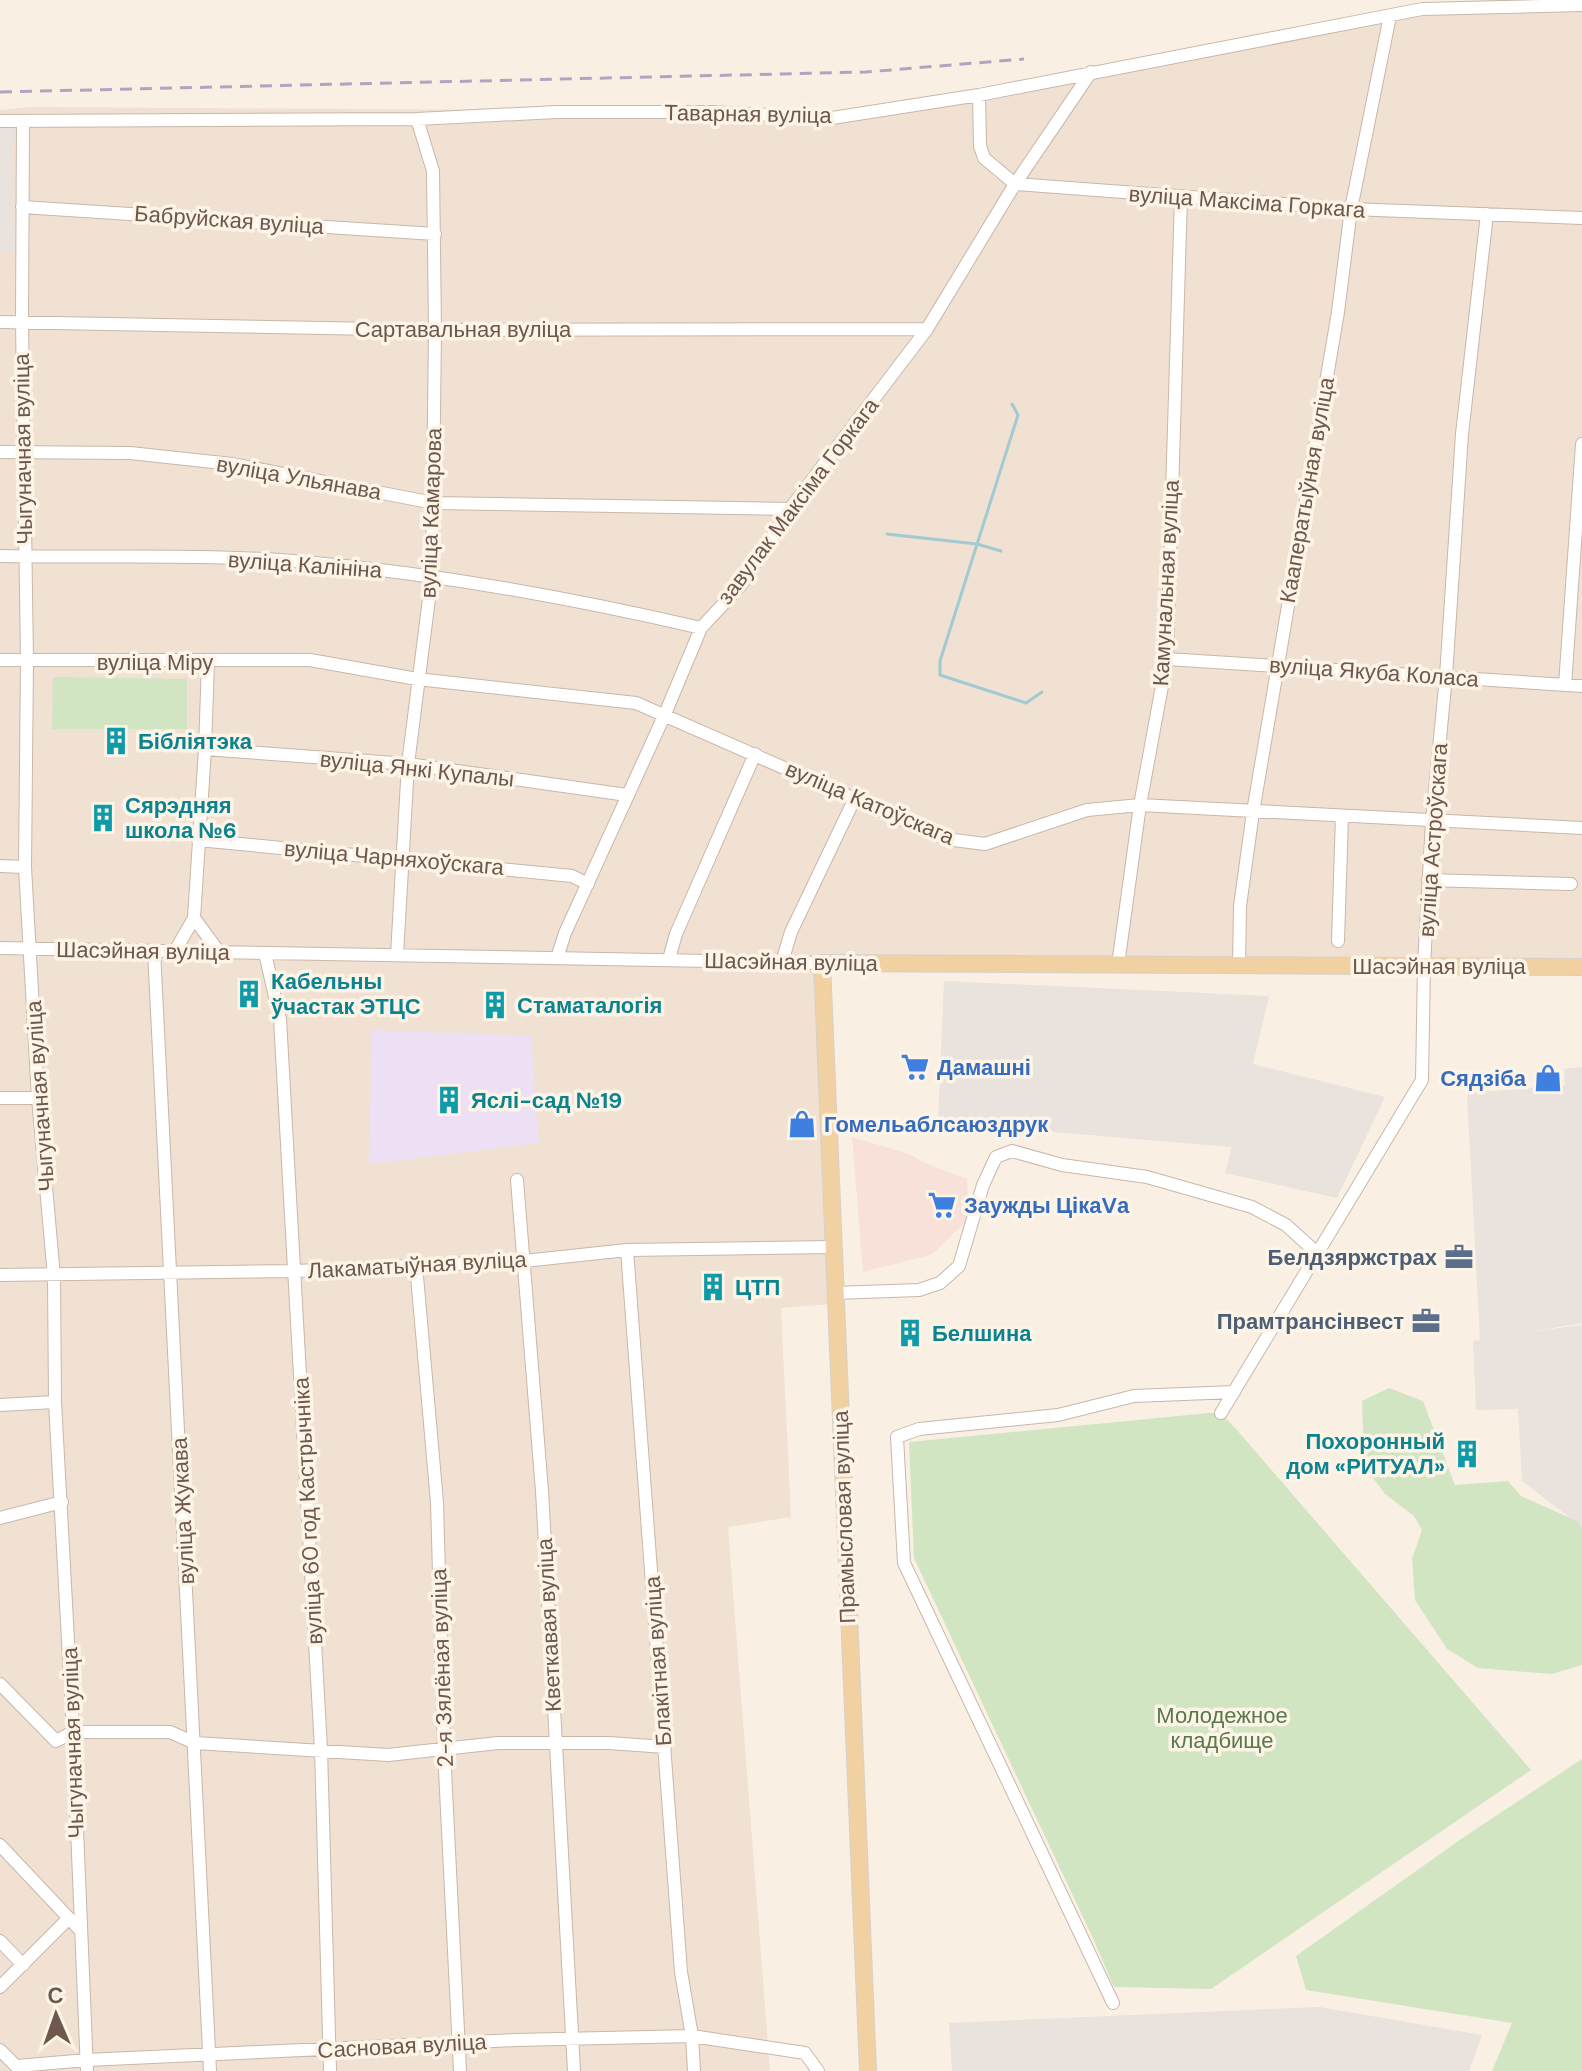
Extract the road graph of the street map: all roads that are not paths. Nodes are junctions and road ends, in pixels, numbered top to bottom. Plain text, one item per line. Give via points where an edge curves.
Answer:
1 (1582, 5) edge
2 (1390, 16) junction
3 (1091, 72) junction
4 (979, 95) junction
5 (417, 119) junction
6 (0, 121) edge
7 (23, 121) junction
8 (1015, 184) junction
9 (1181, 197) junction
10 (22, 207) junction
11 (1351, 209) junction
12 (1487, 214) junction
13 (1582, 218) edge
14 (435, 234) junction
15 (0, 322) edge
16 (22, 322) junction
17 (927, 329) junction
18 (435, 330) junction
19 (1582, 444) edge
20 (0, 452) edge
21 (23, 452) junction
22 (434, 503) junction
23 (790, 509) junction
24 (0, 556) edge
25 (25, 556) junction
26 (432, 575) junction
27 (701, 628) junction
28 (1167, 659) junction
29 (0, 660) edge
30 (27, 660) junction
31 (310, 660) joint
32 (208, 662) junction
33 (1277, 666) junction
34 (1446, 676) junction
35 (417, 679) junction
36 (1565, 685) junction
37 (1582, 686) edge
38 (665, 714) junction
39 (205, 749) junction
40 (755, 754) junction
41 (408, 764) junction
42 (627, 795) junction
43 (854, 800) junction
44 (1140, 805) junction
45 (1253, 812) junction
46 (1342, 816) junction
47 (1432, 821) junction
48 (1582, 828) edge
49 (198, 840) junction
50 (402, 858) junction
51 (0, 866) edge
52 (25, 867) junction
53 (1428, 880) junction
54 (588, 884) junction
55 (1571, 884) dead end
56 (194, 918) junction
57 (1338, 941) dead end
58 (0, 948) edge
59 (31, 949) junction
60 (154, 951) junction
61 (175, 951) junction
62 (219, 952) junction
63 (265, 953) junction
64 (397, 955) junction
65 (557, 958) junction
66 (669, 959) junction
67 (782, 962) junction
68 (822, 963) junction
69 (1118, 965) junction
70 (1239, 965) junction
71 (1424, 965) junction
72 (1582, 967) edge
73 (0, 1098) edge
74 (38, 1098) junction
75 (517, 1180) dead end
76 (833, 1247) junction
77 (627, 1250) junction
78 (1318, 1254) junction
79 (524, 1261) junction
80 (416, 1265) junction
81 (170, 1271) junction
82 (295, 1271) junction
83 (0, 1275) edge
84 (54, 1276) junction
85 (834, 1293) junction
86 (1234, 1392) junction
87 (55, 1402) junction
88 (0, 1405) edge
89 (1221, 1413) dead end
90 (62, 1502) junction
91 (0, 1518) edge
92 (0, 1684) edge
93 (194, 1719) junction
94 (73, 1732) junction
95 (170, 1732) junction
96 (555, 1742) junction
97 (195, 1743) junction
98 (665, 1747) junction
99 (321, 1749) junction
100 (444, 1750) junction
101 (0, 1845) edge
102 (69, 1918) junction
103 (80, 1930) junction
104 (0, 1941) edge
105 (23, 1965) junction
106 (0, 1987) edge
107 (1113, 2003) dead end
108 (692, 2036) junction
109 (573, 2038) junction
110 (458, 2044) junction
111 (329, 2049) junction
112 (0, 2050) edge
113 (209, 2055) junction
114 (87, 2066) edge
115 (19, 2068) edge
116 (210, 2071) edge
117 (330, 2071) edge
118 (460, 2071) edge
119 (574, 2071) edge
120 (694, 2071) edge
121 (818, 2071) edge
122 (868, 2071) edge

1 - 2 street, Таварная вуліца via 1422,9
2 - 3 street, Таварная вуліца
2 - 11 street, Кааператыўная вуліца
3 - 4 street, Таварная вуліца
3 - 8 street, завулак Максіма Горкага
4 - 5 street, Таварная вуліца via 832,118 556,112
4 - 8 street via 984,158
5 - 7 street, Таварная вуліца
5 - 14 street, вуліца Камарова via 433,171
6 - 7 street, Таварная вуліца
7 - 10 street, Чыгуначная вуліца
8 - 9 street, вуліца Максіма Горкага
8 - 17 street, завулак Максіма Горкага
9 - 11 street, вуліца Максіма Горкага
9 - 28 street, Камунальная вуліца
10 - 14 street, Бабруйская вуліца
10 - 16 street, Чыгуначная вуліца
11 - 12 street, вуліца Максіма Горкага
11 - 33 street, Кааператыўная вуліца
12 - 13 street, вуліца Максіма Горкага
12 - 34 street, вуліца Астроўскага via 1462,434
14 - 18 street, вуліца Камарова
15 - 16 street, Сартавальная вуліца
16 - 18 street, Сартавальная вуліца
16 - 21 street, Чыгуначная вуліца
17 - 18 street, Сартавальная вуліца
17 - 23 street, завулак Максіма Горкага
18 - 22 street, вуліца Камарова
19 - 36 street
20 - 21 street, вуліца Ульянава
21 - 22 street, вуліца Ульянава via 130,453 232,464
21 - 25 street, Чыгуначная вуліца
22 - 23 street, вуліца Ульянава
22 - 26 street, вуліца Камарова
23 - 27 street, завулак Максіма Горкага via 741,585
24 - 25 street, вуліца Калініна
25 - 26 street, вуліца Калініна via 301,562
25 - 30 street, Чыгуначная вуліца
26 - 27 street, вуліца Калініна via 570,598
26 - 35 street, вуліца Камарова
27 - 38 street, завулак Максіма Горкага
28 - 33 street, вуліца Якуба Коласа
28 - 44 street, Камунальная вуліца
29 - 30 street, вуліца Міру
30 - 32 street, вуліца Міру
30 - 52 street, Чыгуначная вуліца
31 - 32 street, вуліца Міру
31 - 35 street, вуліца Катоўскага
32 - 39 street
33 - 34 street, вуліца Якуба Коласа
33 - 45 street, Кааператыўная вуліца
34 - 36 street, вуліца Якуба Коласа
34 - 47 street, вуліца Астроўскага
35 - 38 street, вуліца Катоўскага via 636,703
35 - 41 street, вуліца Камарова
36 - 37 street, вуліца Якуба Коласа
38 - 40 street, вуліца Катоўскага
38 - 42 street, завулак Максіма Горкага
39 - 41 street, вуліца Янкі Купалы
39 - 49 street
40 - 43 street, вуліца Катоўскага
40 - 66 street
41 - 42 street, вуліца Янкі Купалы
41 - 50 street, вуліца Камарова
42 - 54 street, завулак Максіма Горкага
43 - 44 street, вуліца Катоўскага via 946,839 985,844 1087,810
43 - 67 street
44 - 45 street, вуліца Катоўскага
44 - 69 street, Камунальная вуліца
45 - 46 street, вуліца Катоўскага
45 - 70 street, Кааператыўная вуліца via 1240,906
46 - 47 street, вуліца Катоўскага
46 - 57 street
47 - 48 street, вуліца Катоўскага
47 - 53 street, вуліца Астроўскага
49 - 50 street, вуліца Чарняхоўскага
49 - 56 street
50 - 54 street, вуліца Чарняхоўскага via 572,876
50 - 64 street, вуліца Камарова
51 - 52 street
52 - 59 street, Чыгуначная вуліца
53 - 55 street
53 - 71 street, вуліца Астроўскага
54 - 65 street, завулак Максіма Горкага
56 - 61 street
56 - 62 street
58 - 59 street, Шасэйная вуліца
59 - 60 street, Шасэйная вуліца
59 - 74 street, Чыгуначная вуліца
60 - 61 street, Шасэйная вуліца
60 - 81 street, вуліца Жукава
61 - 62 street, Шасэйная вуліца
62 - 63 street, Шасэйная вуліца
63 - 64 street, Шасэйная вуліца
63 - 82 street, вуліца 60 год Кастрычніка via 280,1019
64 - 65 street, Шасэйная вуліца
65 - 66 street, Шасэйная вуліца
66 - 67 street, Шасэйная вуліца
67 - 68 street, Шасэйная вуліца
68 - 69 main road, Шасэйная вуліца
68 - 76 main road, Прамысловая вуліца
69 - 70 main road, Шасэйная вуліца
70 - 71 main road, Шасэйная вуліца
71 - 72 main road, Шасэйная вуліца
71 - 78 street, вуліца Астроўскага via 1422,1080
73 - 74 street
74 - 84 street, Чыгуначная вуліца
75 - 79 street, Кветкавая вуліца
76 - 77 street, Лакаматыўная вуліца
76 - 85 main road, Прамысловая вуліца
77 - 79 street, Лакаматыўная вуліца
77 - 98 street, Блакітная вуліца
78 - 85 street via 1286,1225 1252,1207 1147,1177 1062,1165 1012,1151 996,1157 959,1266 940,1283 919,1290
78 - 86 street, вуліца Астроўскага
79 - 80 street, Лакаматыўная вуліца
79 - 96 street, Кветкавая вуліца
80 - 82 street, Лакаматыўная вуліца
80 - 100 street, 2-я Зялёная вуліца via 437,1502
81 - 82 street, Лакаматыўная вуліца
81 - 84 street, Лакаматыўная вуліца
81 - 93 street, вуліца Жукава
82 - 99 street, вуліца 60 год Кастрычніка
83 - 84 street, Лакаматыўная вуліца
84 - 87 street, Чыгуначная вуліца
85 - 122 main road, Прамысловая вуліца
86 - 89 street, вуліца Астроўскага
86 - 107 street via 1134,1396 1058,1415 919,1429 897,1437 904,1563
87 - 88 street
87 - 90 street, Чыгуначная вуліца
90 - 91 street
90 - 94 street, Чыгуначная вуліца
92 - 94 street via 56,1741
93 - 95 street
93 - 97 street, вуліца Жукава
94 - 95 street
94 - 103 street, Чыгуначная вуліца
95 - 97 street
96 - 98 street
96 - 100 street
96 - 109 street, Кветкавая вуліца
97 - 99 street
97 - 113 street, вуліца Жукава
98 - 108 street, Блакітная вуліца via 681,1972
99 - 100 street via 388,1755
99 - 111 street, вуліца 60 год Кастрычніка
100 - 110 street, 2-я Зялёная вуліца
101 - 102 street
102 - 103 street
102 - 105 street
103 - 114 street, Чыгуначная вуліца
104 - 105 street
105 - 106 street
108 - 109 street, Сасновая вуліца
108 - 120 street, Блакітная вуліца
108 - 121 street, Сасновая вуліца via 805,2053
109 - 110 street, Сасновая вуліца
109 - 119 street, Кветкавая вуліца
110 - 111 street, Сасновая вуліца
110 - 118 street, 2-я Зялёная вуліца
111 - 113 street, Сасновая вуліца
111 - 117 street, вуліца 60 год Кастрычніка
112 - 115 street
113 - 114 street, Сасновая вуліца
113 - 116 street, вуліца Жукава
114 - 115 street, Сасновая вуліца

